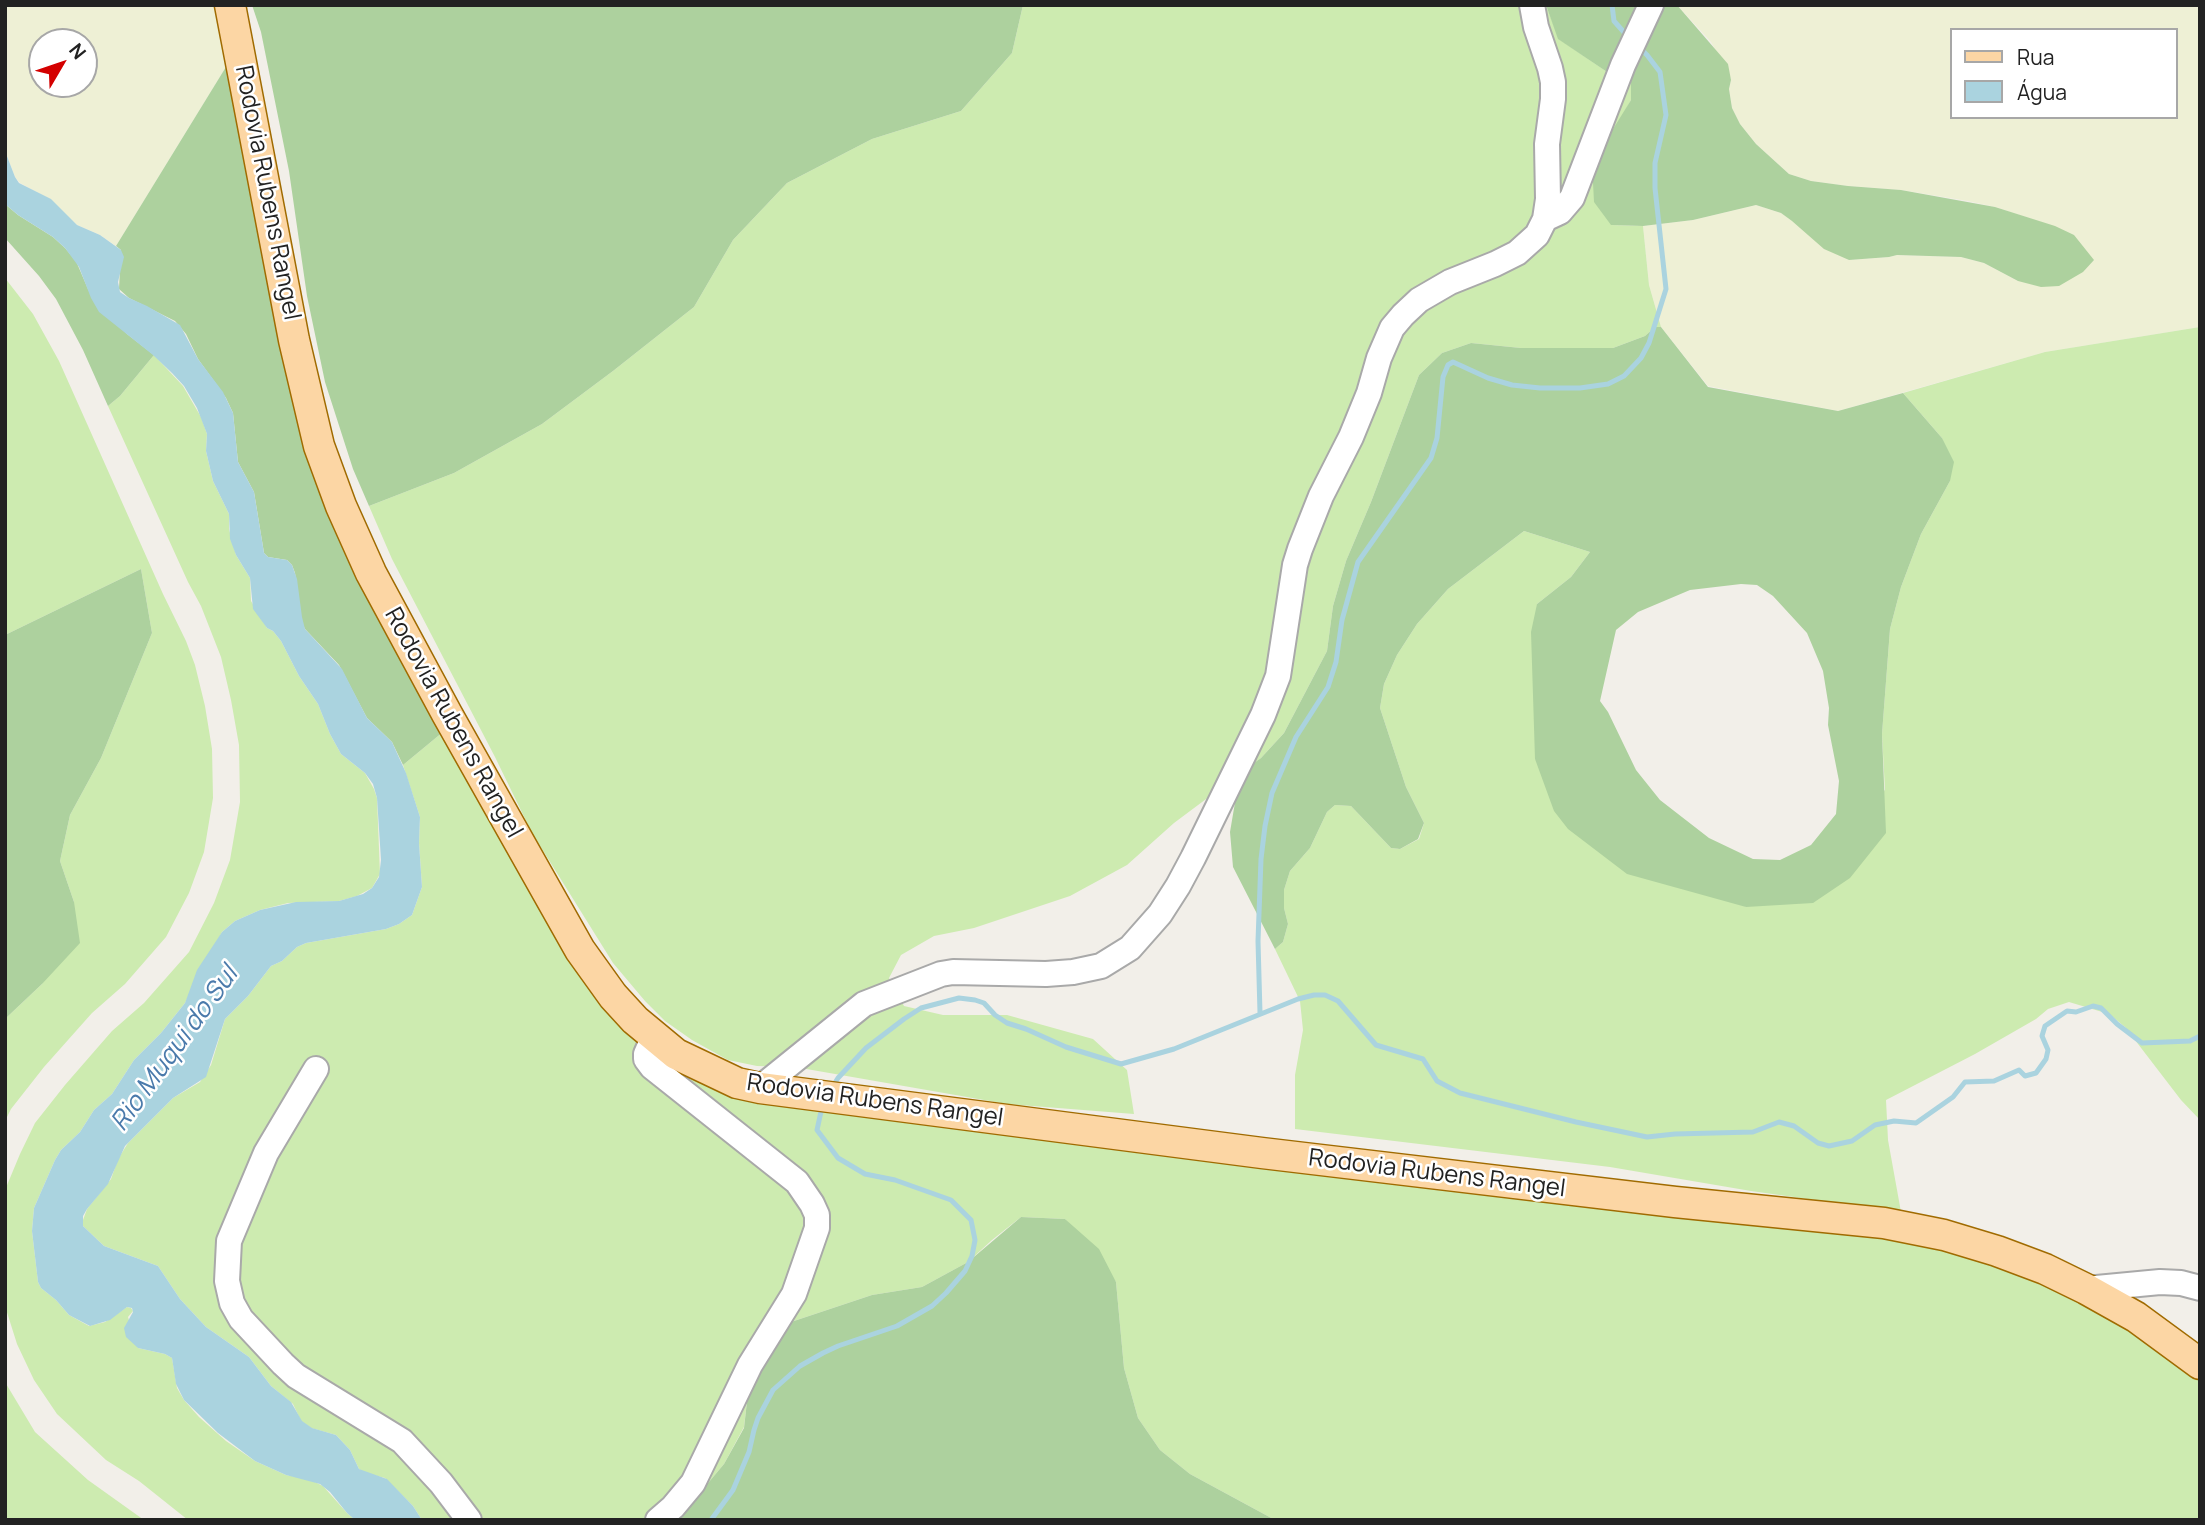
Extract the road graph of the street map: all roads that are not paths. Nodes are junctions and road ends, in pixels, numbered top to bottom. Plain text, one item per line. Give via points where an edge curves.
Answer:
1 (230, 5) edge
2 (1532, 5) edge
3 (1651, 5) edge
4 (1545, 219) junction
5 (654, 1036) junction
6 (316, 1069) dead end
7 (760, 1087) junction
8 (2200, 1288) edge
9 (2086, 1289) junction
10 (2200, 1364) edge
11 (469, 1520) edge
12 (658, 1520) edge

1 - 5 main road, Rodovia Rubens Rangel via 294,340 318,446 341,506 371,573 579,950 613,996
2 - 4 street via 1553,82
3 - 4 street via 1572,198
4 - 7 street via 1517,253 1419,300 1392,328 1352,437 1300,549 1278,676 1263,715 1178,886 1135,943 1101,966 1046,974 953,972 864,1003
5 - 7 main road, Rodovia Rubens Rangel via 706,1069
5 - 12 street via 646,1054 648,1063 797,1182 817,1215 817,1228 794,1294 750,1365 693,1483
6 - 11 street via 266,1153 229,1241 227,1281 232,1303 241,1319 296,1376 402,1441
7 - 9 main road, Rodovia Rubens Rangel via 1262,1153 1884,1223 1997,1251
8 - 9 street via 2160,1282
9 - 10 main road, Rodovia Rubens Rangel via 2136,1317

